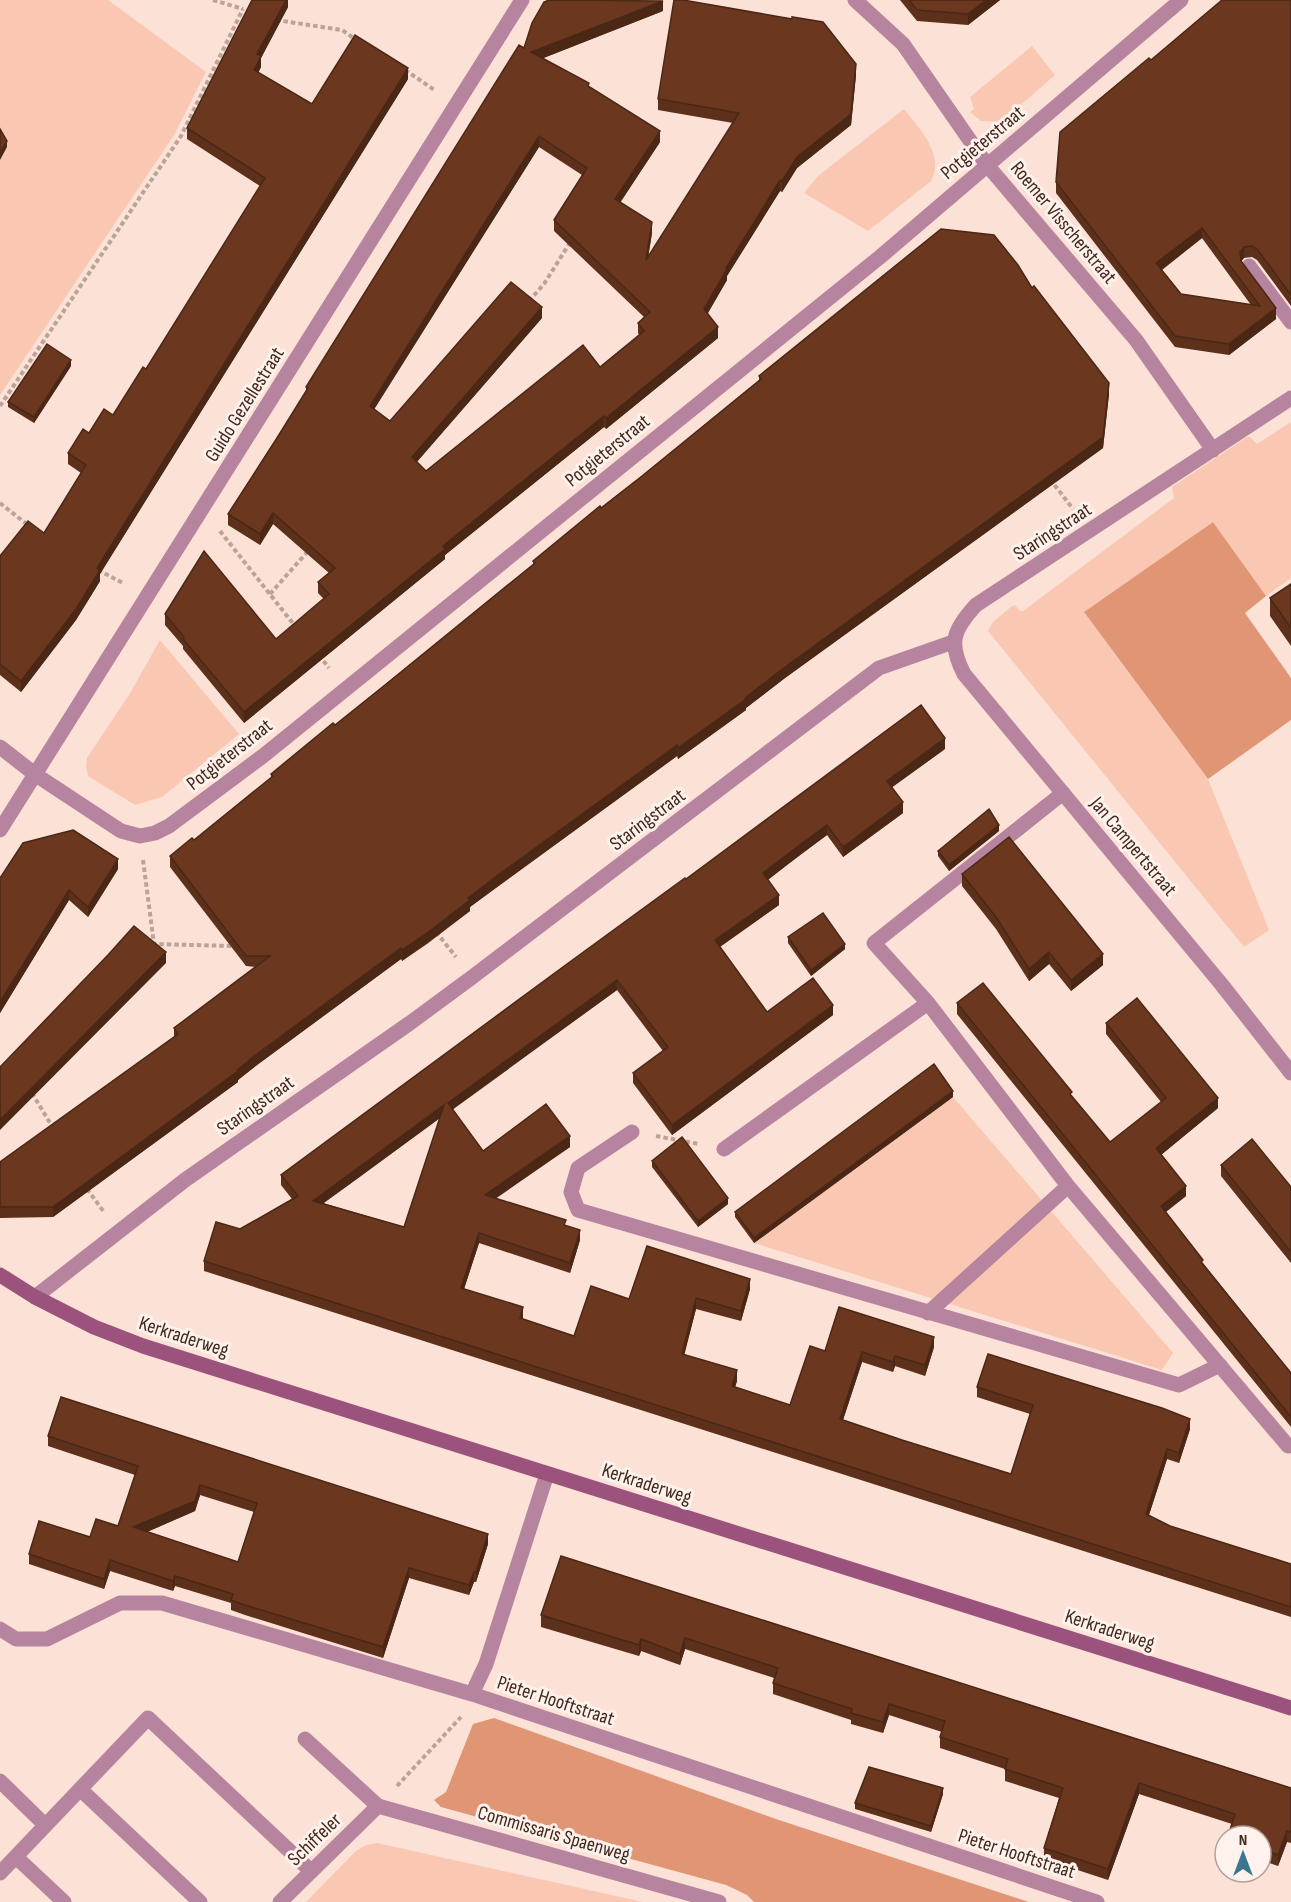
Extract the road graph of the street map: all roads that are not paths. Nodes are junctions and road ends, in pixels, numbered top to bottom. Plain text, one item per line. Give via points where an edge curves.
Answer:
1 (522, 0) edge
2 (855, 0) edge
3 (1181, 0) edge
4 (987, 165) junction
5 (1249, 266) dead end
6 (1291, 322) edge
7 (1291, 398) edge
8 (1213, 450) junction
9 (953, 642) junction
10 (0, 747) edge
11 (36, 775) junction
12 (1063, 793) junction
13 (0, 830) edge
14 (928, 1003) junction
15 (1291, 1073) edge
16 (632, 1132) road end
17 (724, 1149) road end
18 (1068, 1186) junction
19 (0, 1275) edge
20 (35, 1297) junction
21 (928, 1313) junction
22 (1220, 1365) junction
23 (1288, 1446) dead end
24 (547, 1474) junction
25 (0, 1629) edge
26 (472, 1694) junction
27 (1291, 1708) edge
28 (305, 1739) dead end
29 (0, 1781) edge
30 (80, 1789) junction
31 (378, 1806) junction
32 (45, 1825) junction
33 (16, 1857) junction
34 (311, 1871) junction
35 (0, 1873) edge
36 (64, 1902) edge
37 (200, 1902) edge
38 (280, 1902) edge
39 (719, 1902) edge
40 (1097, 1902) edge

1 - 11 street, Guido Gezellestraat
2 - 4 street, Roemer Visscherstraat via 903,44
3 - 4 street, Potgieterstraat
4 - 8 street, Roemer Visscherstraat via 1136,340
4 - 11 street, Potgieterstraat via 880,257 263,756 169,826 140,836 121,831
5 - 6 street
7 - 8 street, Staringstraat
8 - 9 street, Staringstraat via 976,605 960,622
9 - 12 street, Jan Campertstraat via 955,658 964,674
9 - 20 street, Staringstraat via 879,668 471,978 185,1180
10 - 11 street
11 - 13 street, Guido Gezellestraat
12 - 14 street via 874,943
12 - 15 street, Jan Campertstraat
14 - 17 street
14 - 18 street
16 - 21 street via 578,1168 571,1192 578,1210
18 - 21 street
18 - 22 street
19 - 20 street, Kerkraderweg
20 - 24 street, Kerkraderweg via 143,1346
21 - 22 street via 1179,1385
22 - 23 street
24 - 26 street via 486,1664
24 - 27 street, Kerkraderweg
25 - 26 street, Pieter Hooftstraat via 16,1639 47,1639 120,1603 162,1603
26 - 40 street, Pieter Hooftstraat
28 - 31 street
29 - 32 street
30 - 32 street
30 - 34 street via 148,1718
30 - 37 street
31 - 34 street, Schiffeler
31 - 39 street, Commissaris Spaenweg
32 - 33 street
33 - 35 street
33 - 36 street
34 - 38 street, Schiffeler

